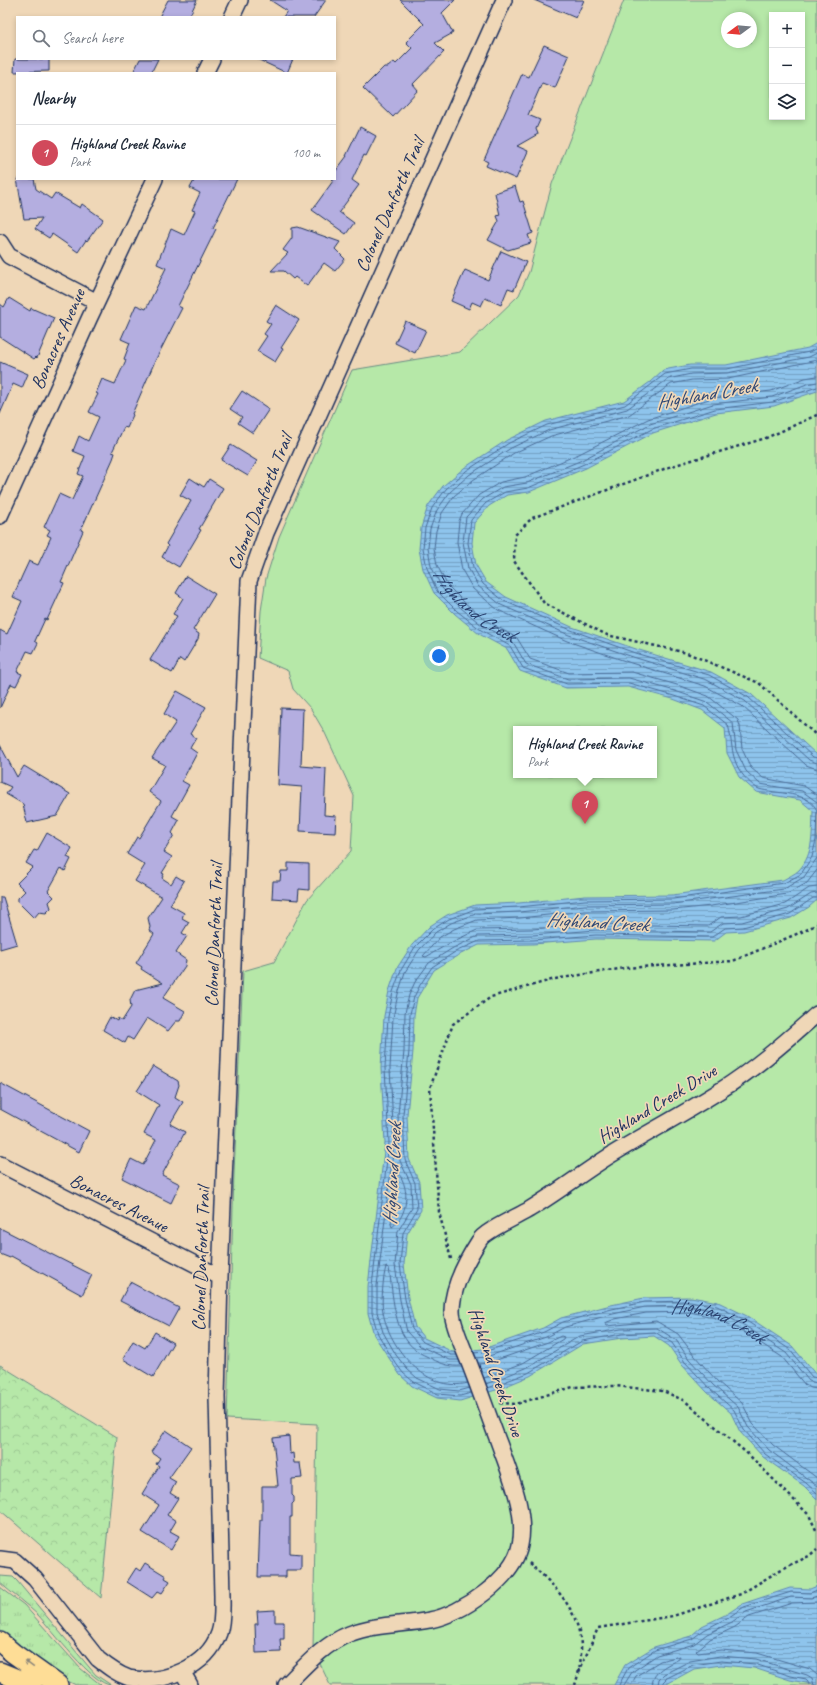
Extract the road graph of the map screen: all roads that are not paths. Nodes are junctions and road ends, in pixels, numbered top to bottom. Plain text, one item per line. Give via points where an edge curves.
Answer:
1 (240, 0) edge
2 (504, 0) edge
3 (232, 16) edge
4 (212, 60) edge
5 (206, 72) edge
6 (155, 180) edge
7 (0, 242) edge
8 (97, 302) junction
9 (0, 516) edge
10 (817, 1014) edge
11 (0, 1164) edge
12 (220, 1278) junction
13 (0, 1559) edge
14 (0, 1642) edge
15 (0, 1672) edge
16 (187, 1679) edge
17 (32, 1685) edge
18 (58, 1685) edge
19 (286, 1685) edge

1 - 3 street
2 - 12 street, Colonel Danforth Trail via 266,533 249,581
4 - 5 street
6 - 8 street, Bonacres Avenue
7 - 8 street via 9,256
8 - 9 street, Bonacres Avenue
10 - 19 street, Highland Creek Drive via 774,1052 722,1089 480,1237 457,1283 452,1313 512,1481 519,1510 521,1534 517,1555 493,1586 464,1606 431,1620 385,1625 352,1633 314,1658
11 - 12 street, Bonacres Avenue
12 - 16 street, Colonel Danforth Trail via 217,1397 222,1623 215,1642 207,1654 192,1667
13 - 16 street, Colonel Danforth Trail via 15,1561 26,1570 98,1659 110,1668 129,1679 140,1681
18 -> 14 main road
15 - 17 main road

